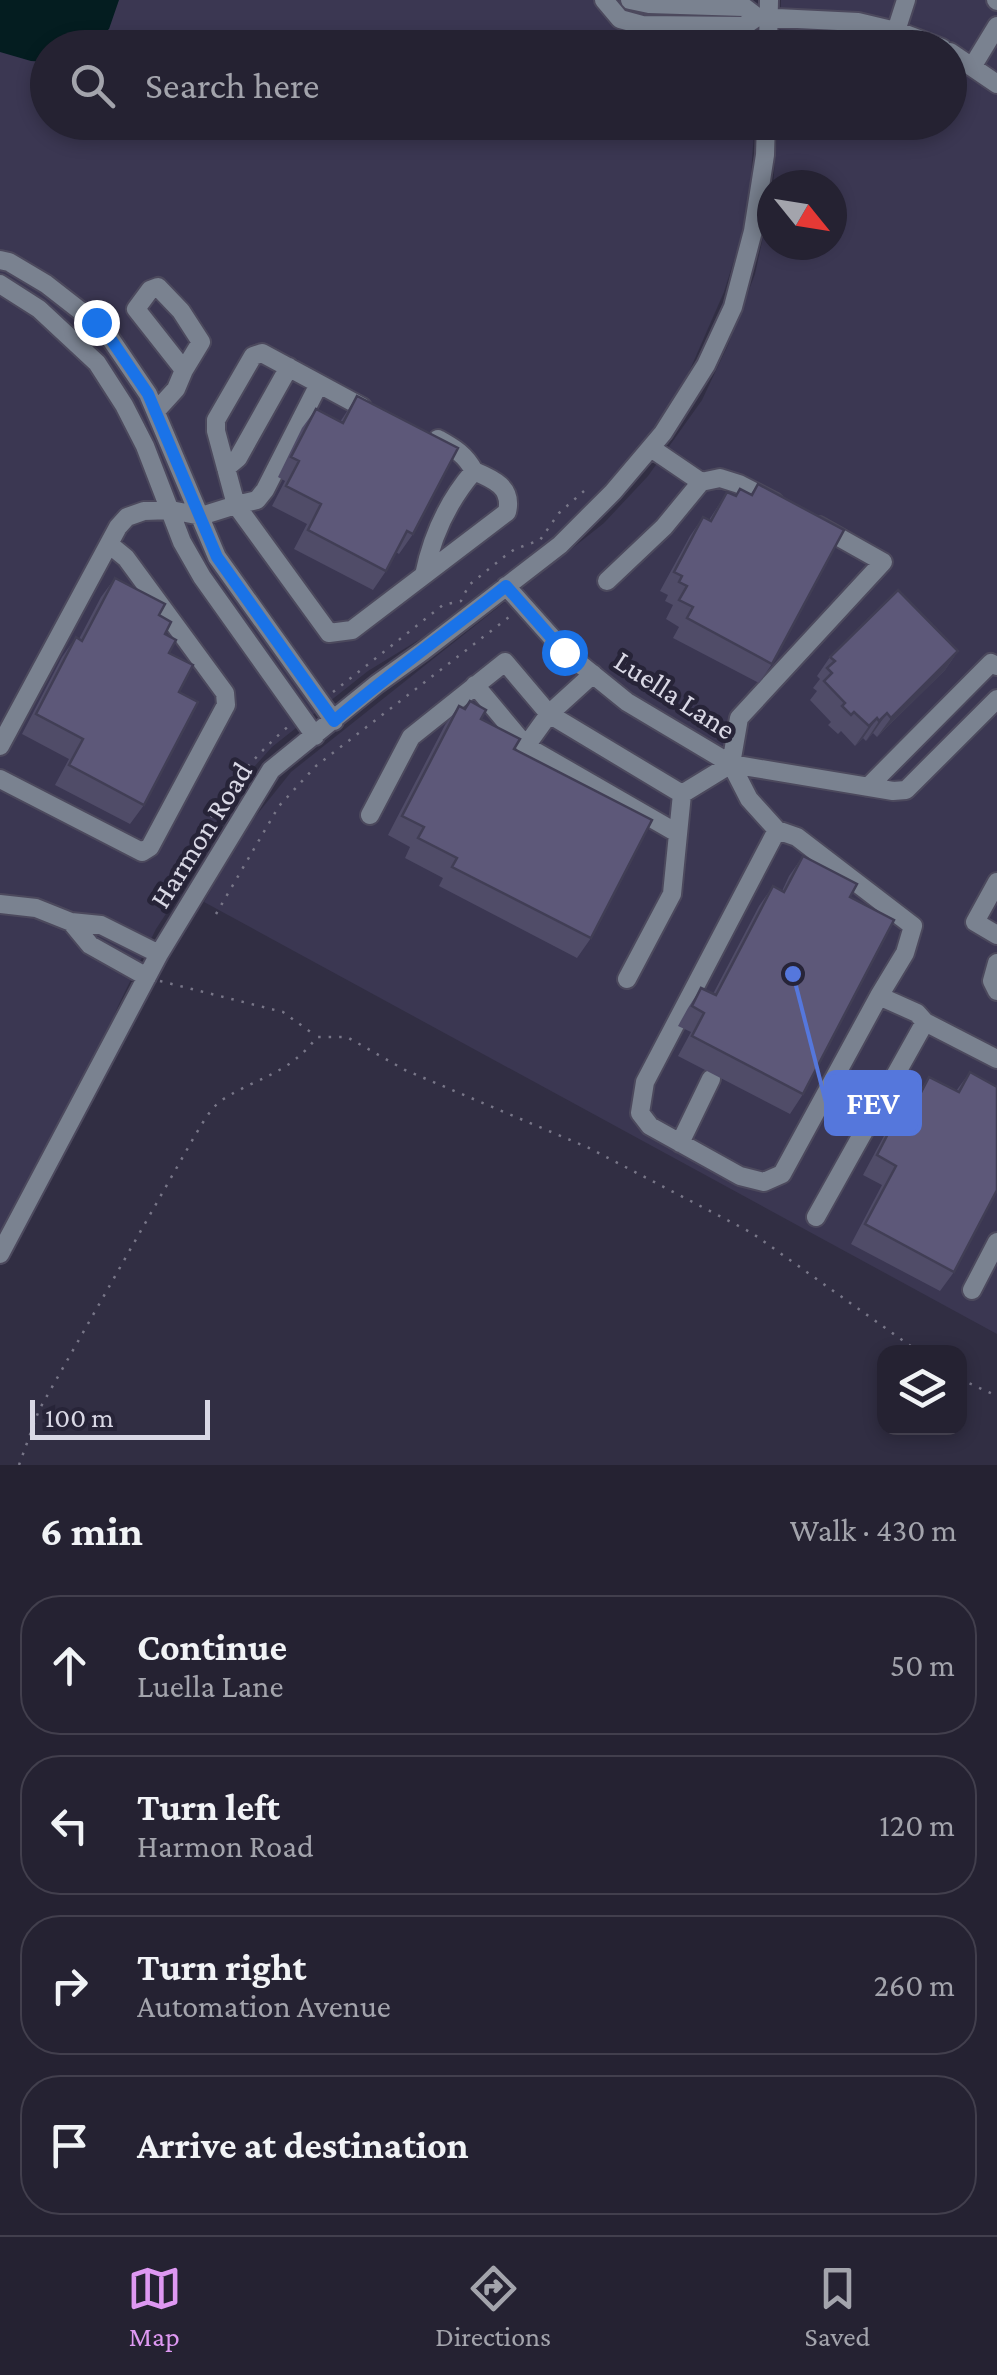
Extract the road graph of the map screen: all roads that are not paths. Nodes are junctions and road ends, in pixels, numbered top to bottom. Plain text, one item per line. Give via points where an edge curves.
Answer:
1 (604, 0) edge
2 (630, 0) edge
3 (906, 0) edge
4 (765, 12) edge
5 (997, 26) edge
6 (892, 30) edge
7 (896, 30) edge
8 (967, 64) edge
9 (972, 67) junction
10 (997, 84) edge
11 (765, 140) edge
12 (0, 260) edge
13 (0, 284) edge
14 (289, 367) junction
15 (184, 370) dead end
16 (319, 384) junction
17 (362, 407) edge
18 (156, 410) junction
19 (428, 434) edge
20 (651, 448) junction
21 (226, 468) junction
22 (474, 471) junction
23 (701, 482) junction
24 (236, 505) junction
25 (171, 510) junction
26 (201, 516) junction
27 (109, 544) junction
28 (424, 574) junction
29 (607, 580) dead end
30 (506, 586) junction
31 (997, 666) edge
32 (593, 674) junction
33 (476, 684) junction
34 (997, 699) edge
35 (549, 714) junction
36 (334, 721) junction
37 (315, 736) junction
38 (0, 746) edge
39 (526, 746) junction
40 (730, 764) junction
41 (0, 779) edge
42 (868, 787) junction
43 (682, 794) junction
44 (370, 814) dead end
45 (777, 830) junction
46 (677, 833) junction
47 (997, 882) edge
48 (0, 904) edge
49 (71, 922) junction
50 (997, 935) edge
51 (159, 954) junction
52 (997, 963) edge
53 (146, 978) junction
54 (627, 979) dead end
55 (997, 991) edge
56 (879, 996) junction
57 (925, 1022) junction
58 (997, 1060) edge
59 (711, 1079) dead end
60 (680, 1143) junction
61 (816, 1217) dead end
62 (997, 1242) edge
63 (0, 1254) edge
64 (972, 1290) dead end

1 - 4 street via 620,19 642,25 744,26
2 - 4 street
3 - 7 street
4 - 6 street
5 - 9 street
8 - 9 street
9 - 10 street
11 - 20 street, Harmon Road via 733,307 706,365
12 - 18 street via 96,322
13 - 25 street via 39,309 97,363 145,446
14 - 16 street
14 - 21 street
14 - 21 street via 262,353 253,356 216,420
15 - 18 street
16 - 17 street
16 - 24 street via 264,490 257,500
18 - 26 street
19 - 22 street via 457,449
20 - 23 street
20 - 30 street, Harmon Road via 560,545
21 - 24 street
22 - 28 street via 430,546
22 - 28 street via 506,489 507,512
23 - 29 street
23 - 40 street via 739,484 883,562 738,718
24 - 26 street
24 - 28 street via 329,634 352,630
25 - 26 street
25 - 27 street via 128,517
25 - 37 street via 202,577
26 - 36 street via 217,557
27 - 38 street
27 - 41 street via 138,573 225,693 226,705 142,852
30 - 32 street, Luella Lane via 564,652
30 - 36 street, Harmon Road
31 - 42 street via 991,662
32 - 35 street
32 - 40 street, Luella Lane
33 - 35 street via 505,662
33 - 39 street
33 - 44 street via 411,737
34 - 42 street via 906,790
35 - 39 street
35 - 43 street
36 - 37 street, Harmon Road
37 - 51 street, Harmon Road via 271,770
39 - 46 street
40 - 42 street
40 - 43 street
40 - 45 street
43 - 46 street
45 - 56 street via 797,838 912,926 905,953
45 - 60 street via 645,1082 640,1112
46 - 54 street via 672,894
47 - 50 street via 975,922
48 - 49 street
49 - 51 street via 101,925
49 - 53 street via 90,945
51 - 53 street, Harmon Road
52 - 55 street
53 - 63 street, Harmon Road
56 - 57 street
56 - 60 street via 782,1174 764,1182 740,1176
57 - 58 street
57 - 61 street
59 - 60 street
62 - 64 street

